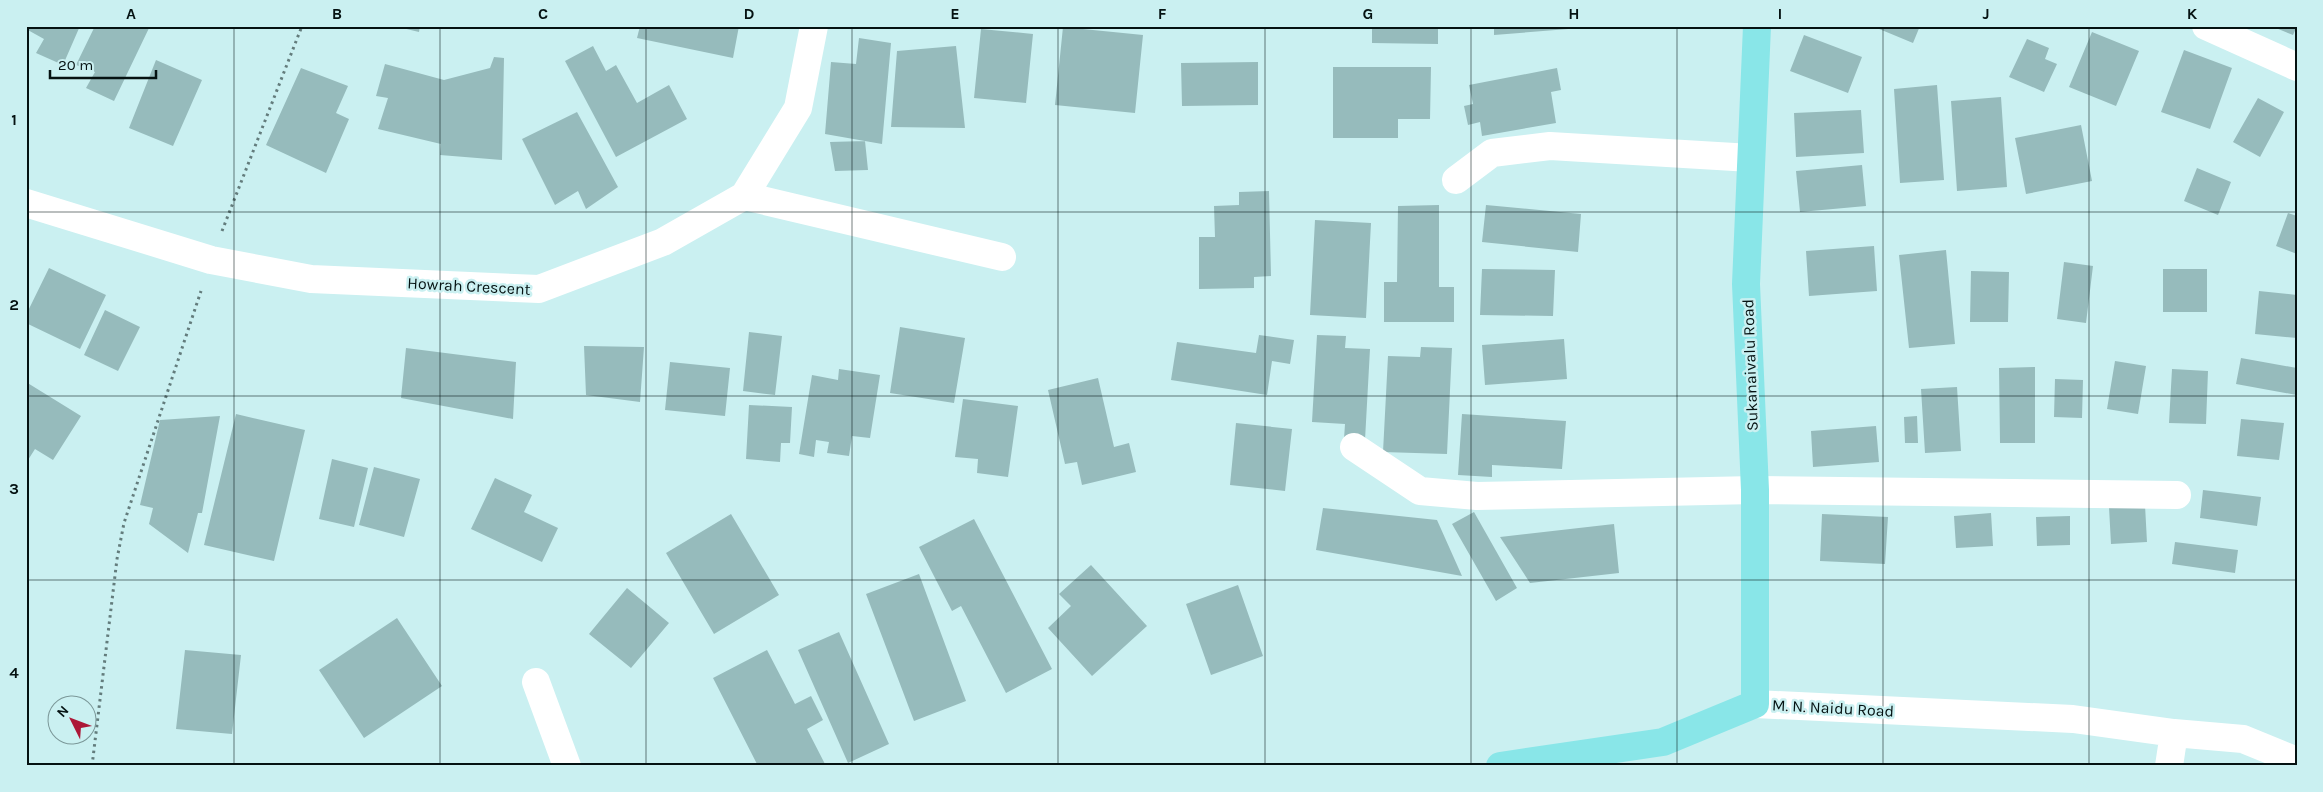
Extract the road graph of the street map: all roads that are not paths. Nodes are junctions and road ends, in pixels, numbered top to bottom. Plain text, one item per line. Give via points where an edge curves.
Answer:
1 (814, 26) edge
2 (1757, 26) edge
3 (2206, 26) edge
4 (2297, 67) edge
5 (1751, 158) junction
6 (1456, 180) dead end
7 (744, 196) junction
8 (26, 203) edge
9 (1002, 257) dead end
10 (1354, 447) dead end
11 (1755, 490) junction
12 (2177, 495) dead end
13 (536, 682) dead end
14 (1755, 704) junction
15 (2174, 733) junction
16 (2297, 761) edge
17 (567, 766) edge
18 (1500, 766) edge
19 (2169, 766) edge

1 - 7 street, Howrah Crescent via 798,108
2 - 5 main road, Sukanaivalu Road
3 - 4 street
5 - 6 street via 1550,146 1492,153
5 - 11 main road, Sukanaivalu Road via 1746,284
7 - 8 street, Howrah Crescent via 663,242 539,289 311,279 211,260
7 - 9 street
10 - 11 street via 1420,491 1477,496
11 - 12 street
11 - 14 main road, Sukanaivalu Road
13 - 17 street
14 - 15 street, M. N. Naidu Road via 2073,718
14 - 18 main road, M. N. Naidu Road via 1662,742
15 - 16 street, M. N. Naidu Road via 2243,739
15 - 19 street

